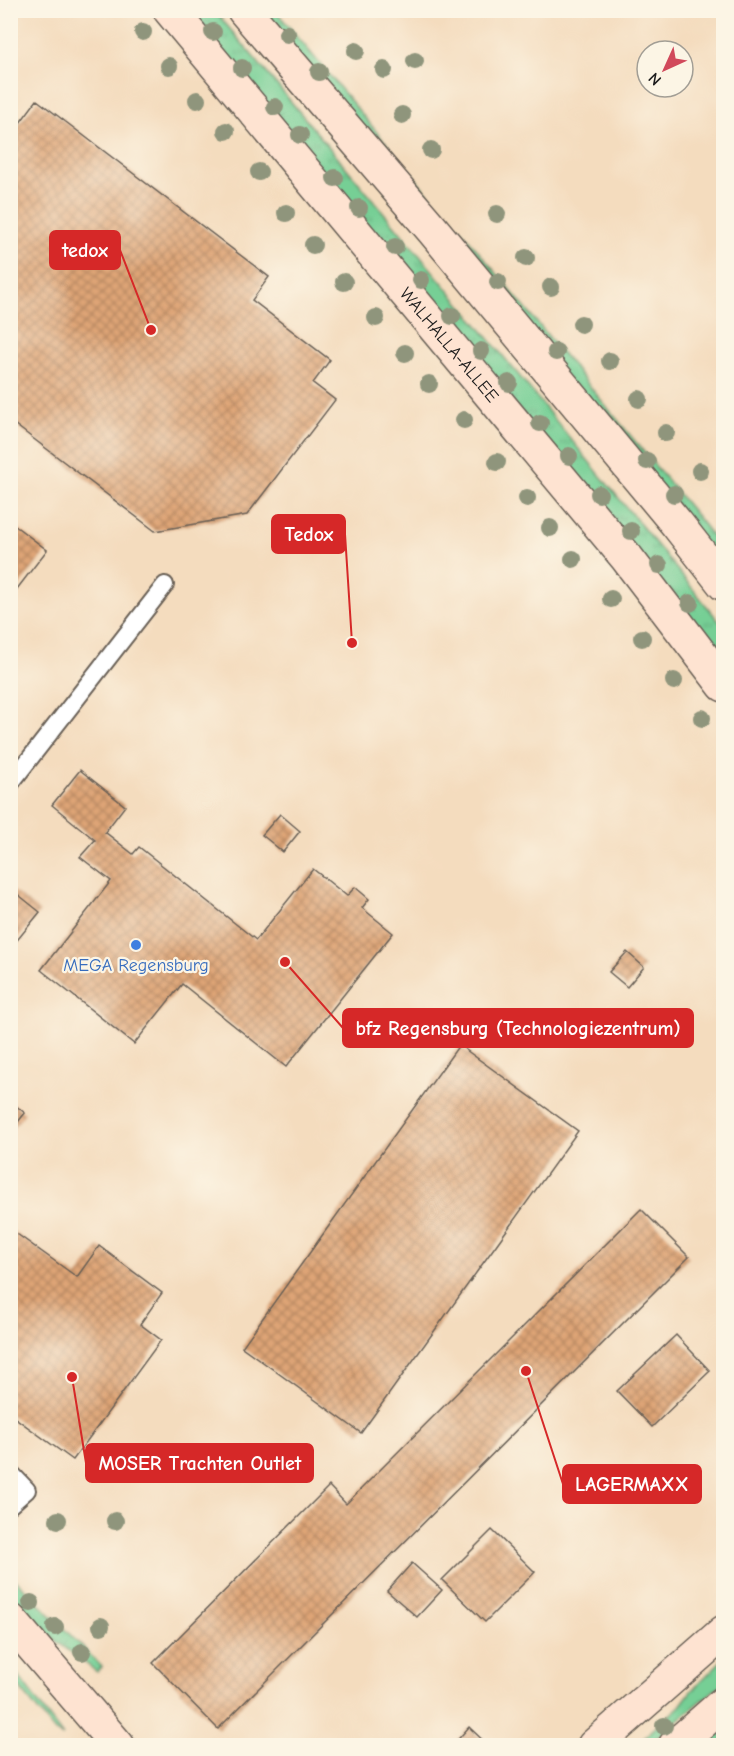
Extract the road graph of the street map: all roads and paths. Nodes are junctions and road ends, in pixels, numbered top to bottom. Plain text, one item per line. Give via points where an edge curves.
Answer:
1 (170, 10) edge
2 (244, 10) edge
3 (723, 584) edge
4 (165, 585) dead end
5 (723, 685) edge
6 (10, 784) edge
7 (10, 1472) edge
8 (10, 1505) edge
9 (10, 1620) edge
10 (723, 1632) edge
11 (723, 1703) edge
12 (118, 1746) edge
13 (594, 1746) edge
14 (675, 1746) edge

1 - 5 main road, WALHALLA-ALLEE via 627,558
2 - 3 main road via 440,238
4 - 6 lane
7 - 8 lane via 27,1490
9 - 12 main road
10 - 13 main road
11 - 14 main road

